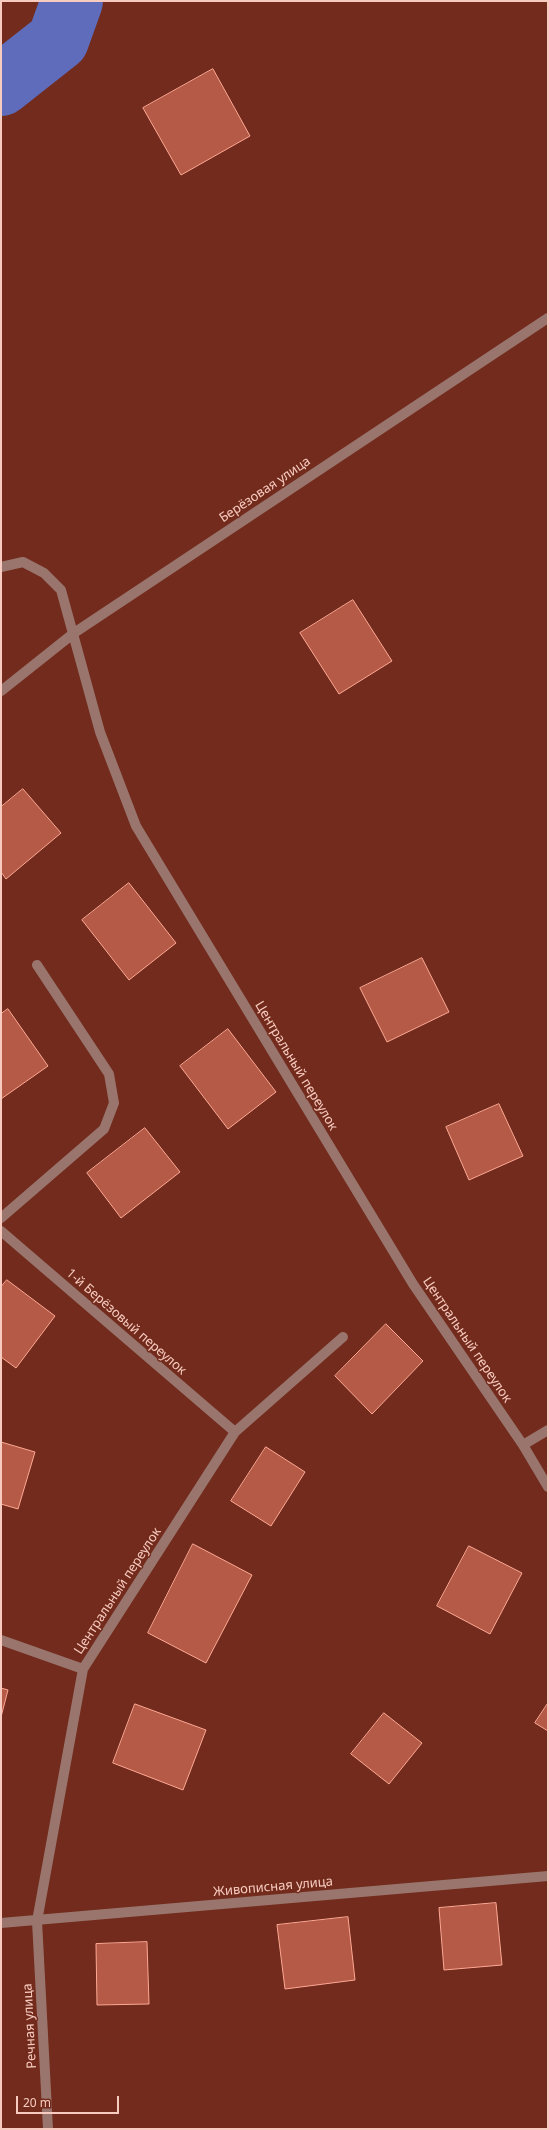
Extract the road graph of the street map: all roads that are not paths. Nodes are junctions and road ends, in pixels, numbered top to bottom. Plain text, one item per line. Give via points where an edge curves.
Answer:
1 (548, 318) edge
2 (1, 567) edge
3 (74, 633) junction
4 (1, 690) edge
5 (37, 966) dead end
6 (1, 1218) edge
7 (1, 1231) edge
8 (343, 1337) dead end
9 (548, 1430) edge
10 (235, 1432) junction
11 (522, 1445) junction
12 (548, 1487) edge
13 (1, 1640) edge
14 (83, 1669) junction
15 (548, 1876) edge
16 (37, 1921) junction
17 (1, 1923) edge
18 (48, 2129) edge

1 - 3 street, Берёзовая улица
2 - 3 street, Центральный переулок via 23,562 44,573 61,590
3 - 4 street, Берёзовая улица
3 - 11 street, Центральный переулок via 100,732 136,826 413,1284
5 - 6 street via 109,1074 114,1104 104,1128
7 - 10 street, 1-й Берёзовый переулок
8 - 10 street, Центральный переулок
9 - 11 street
10 - 14 street, Центральный переулок
11 - 12 street, Центральный переулок
13 - 14 street
14 - 16 street, Центральный переулок
15 - 16 street, Живописная улица
16 - 17 street, Живописная улица
16 - 18 street, Речная улица

